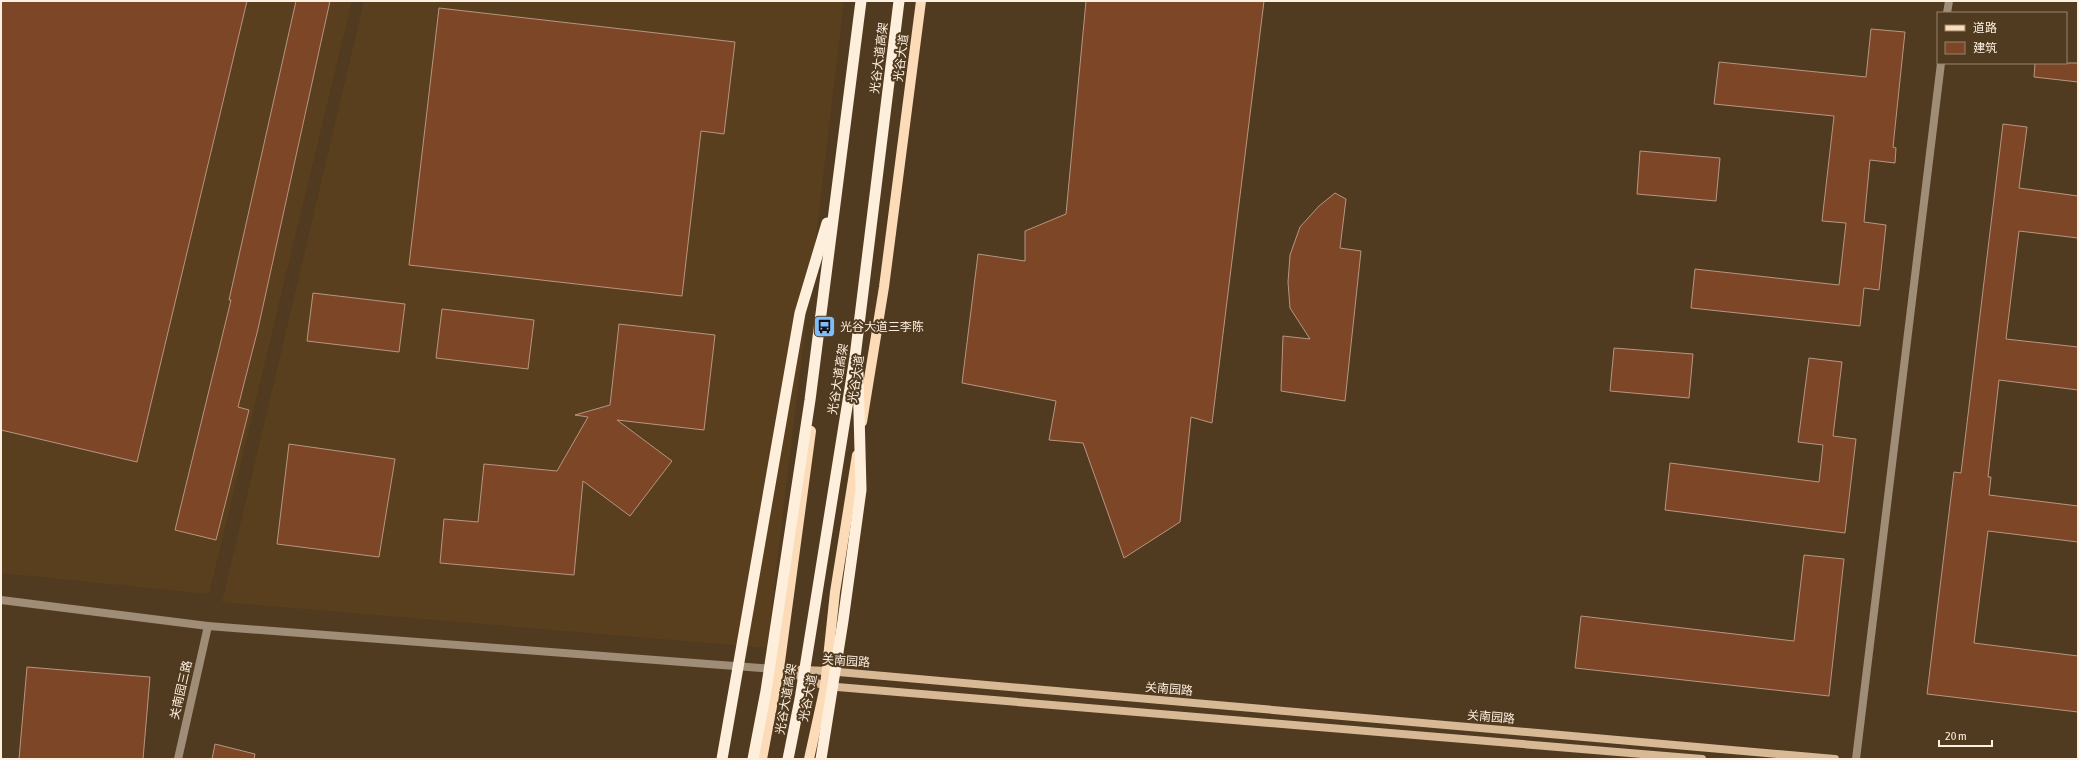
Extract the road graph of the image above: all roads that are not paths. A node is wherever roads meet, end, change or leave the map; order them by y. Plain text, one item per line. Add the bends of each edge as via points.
1 (861, 1) edge
2 (865, 1) edge
3 (899, 1) edge
4 (921, 1) edge
5 (1949, 1) edge
6 (1947, 12) edge
7 (1941, 64) edge
8 (836, 194) junction
9 (857, 344) junction
10 (1, 600) edge
11 (208, 626) junction
12 (779, 669) junction
13 (827, 671) junction
14 (826, 686) junction
15 (178, 759) edge
16 (722, 759) edge
17 (753, 759) edge
18 (762, 759) edge
19 (788, 759) edge
20 (809, 759) edge
21 (821, 759) edge
22 (1702, 759) edge
23 (1835, 759) edge
24 (1856, 759) edge

1 - 8 highway, 光谷大道高架, bridge
2 - 12 main road
3 - 9 highway, 光谷大道高架, bridge
4 - 13 main road, 光谷大道 via 884,287 835,592
5 - 6 street
7 - 24 street
8 - 16 highway, bridge via 800,313
8 - 17 highway, 光谷大道高架, bridge via 810,400 766,691
9 - 19 highway, 光谷大道高架, bridge
9 - 21 highway, bridge via 861,490
10 - 11 street
11 - 12 street
11 - 15 street, 关南园三路
12 - 13 main road, 关南园路
12 - 14 main road, 关南园路
12 - 18 main road
13 - 14 main road, 光谷大道
13 - 23 main road, 关南园路
14 - 20 main road, 光谷大道
14 - 22 main road, 关南园路

